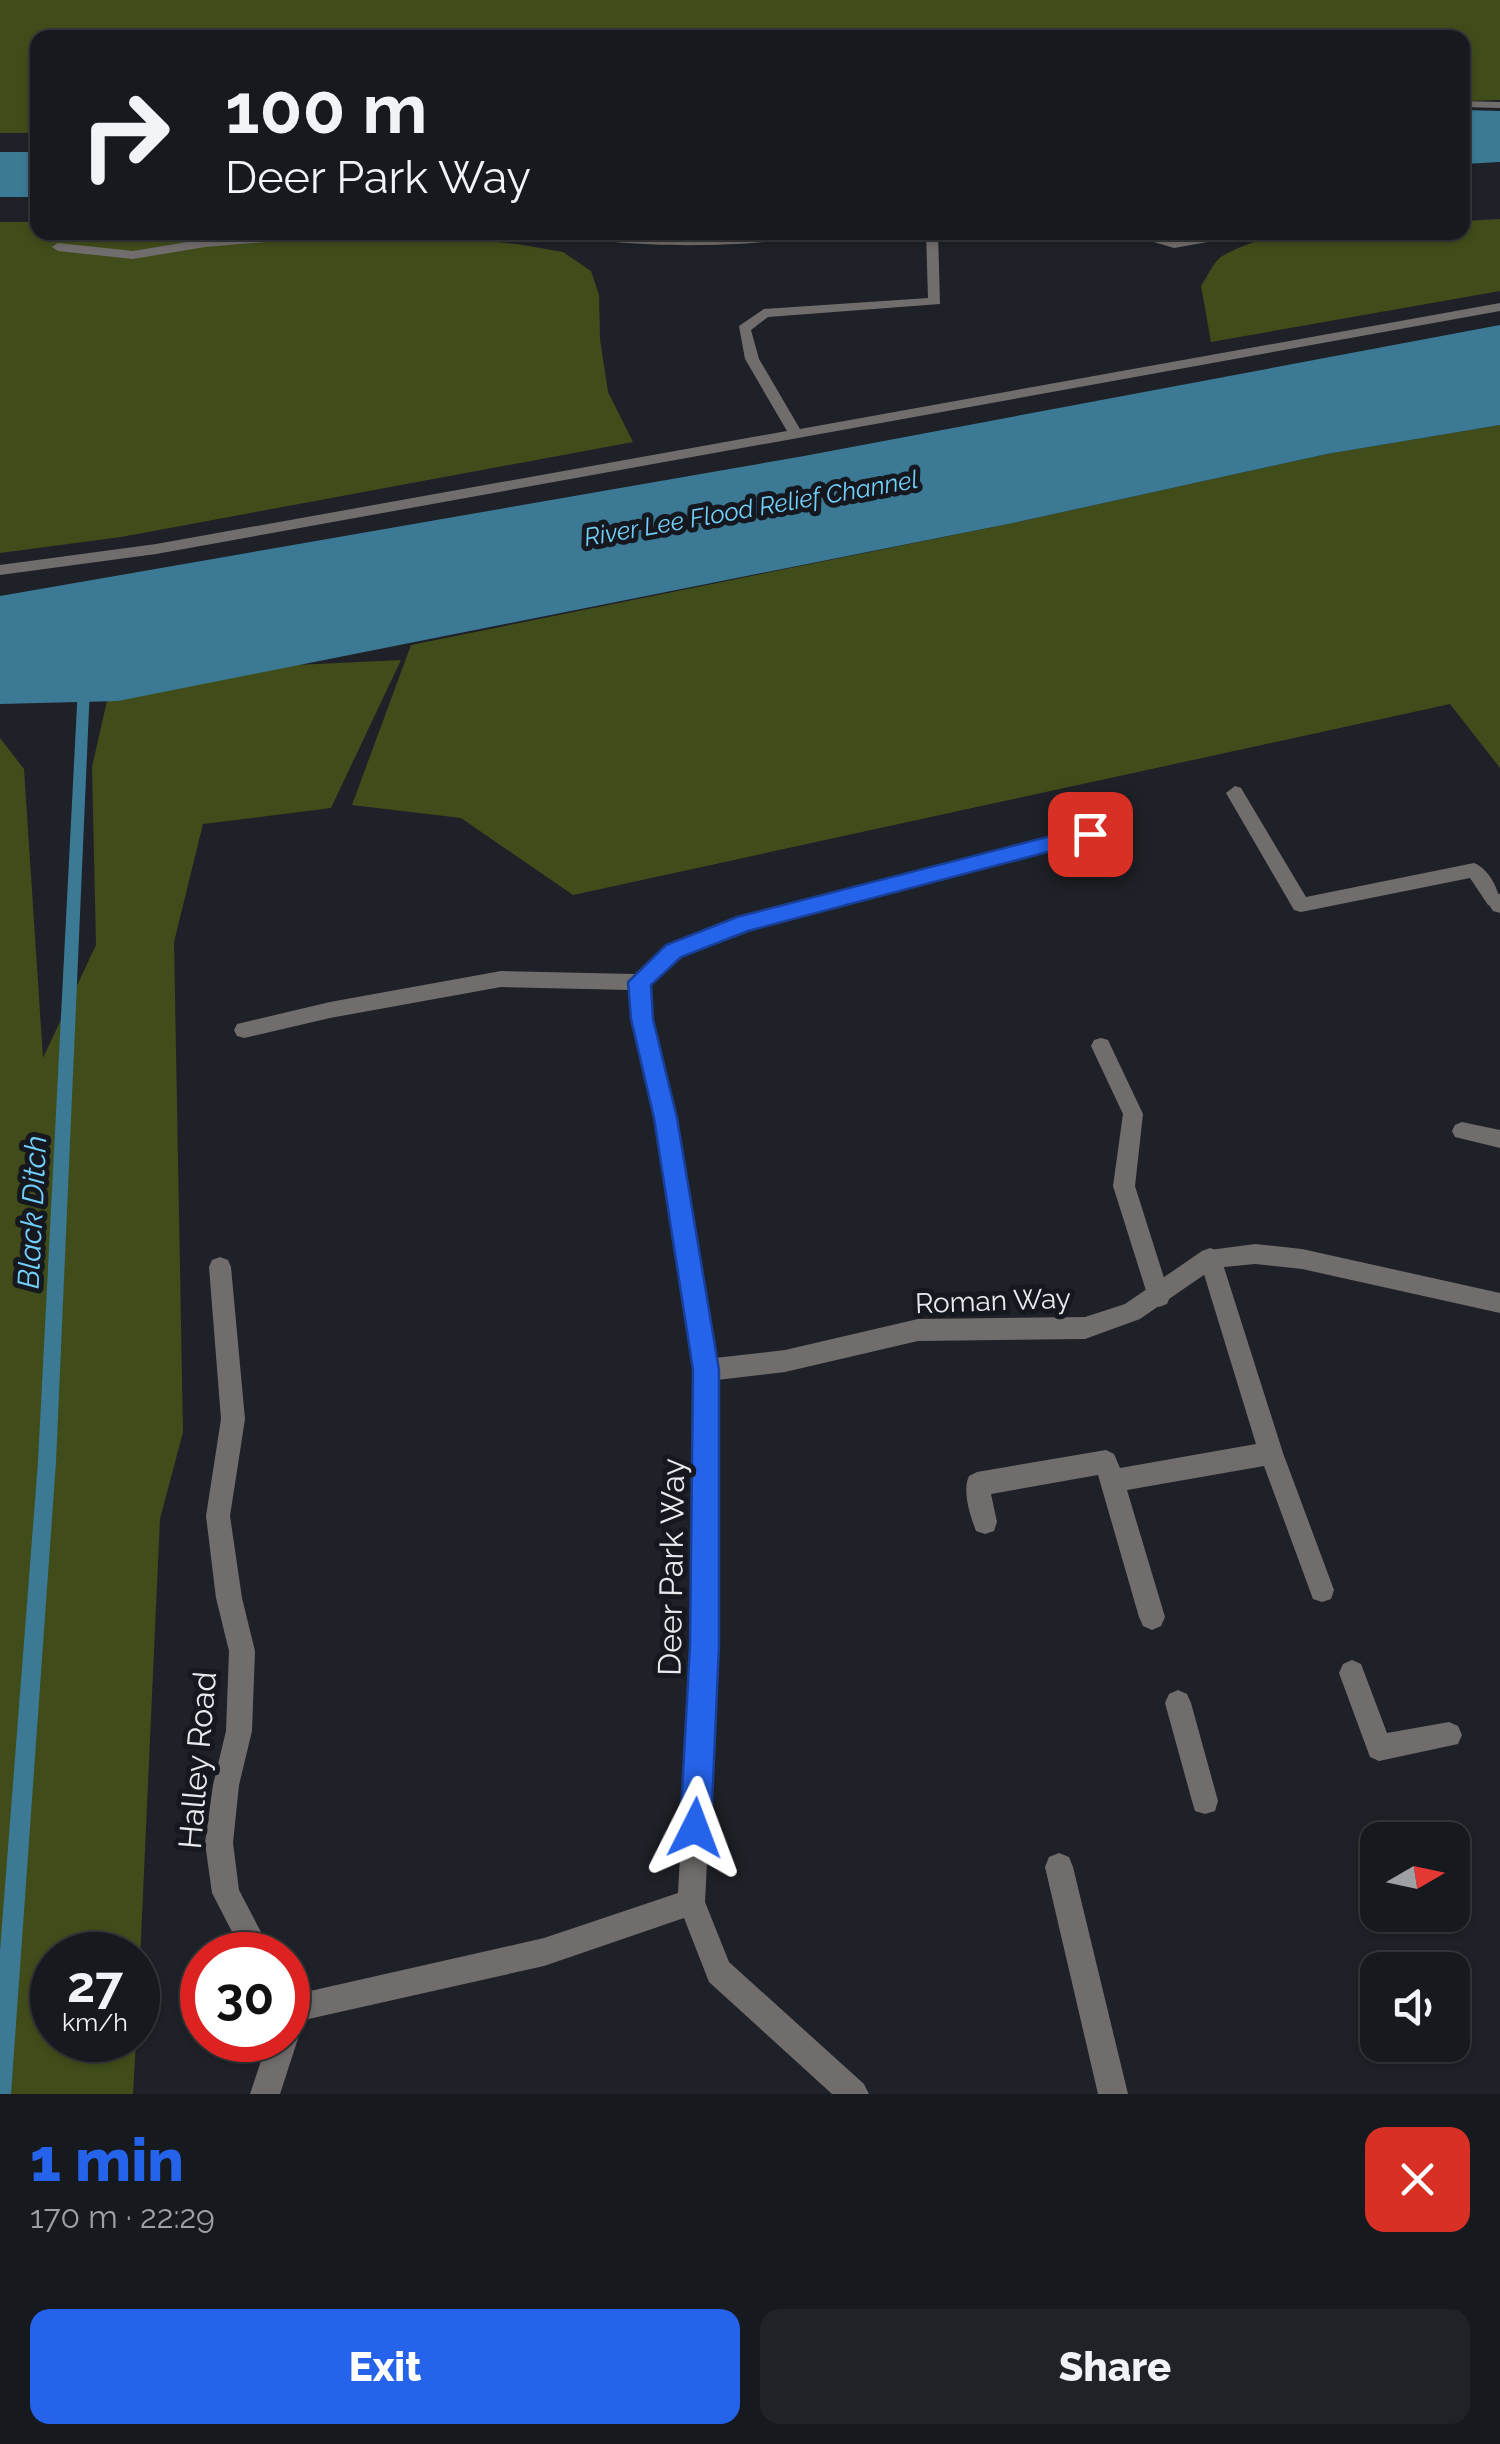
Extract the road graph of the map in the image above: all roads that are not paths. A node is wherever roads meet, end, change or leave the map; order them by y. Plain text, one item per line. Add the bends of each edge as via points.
1 (1470, 104) edge
2 (1500, 104) edge
3 (242, 240) edge
4 (607, 240) edge
5 (720, 240) edge
6 (932, 240) edge
7 (1158, 240) edge
8 (1202, 240) edge
9 (58, 247) dead end
10 (1500, 306) edge
11 (796, 434) junction
12 (0, 570) edge
13 (1235, 793) dead end
14 (1122, 824) dead end
15 (1498, 903) edge
16 (639, 982) junction
17 (244, 1030) dead end
18 (1101, 1046) dead end
19 (1462, 1131) dead end
20 (1500, 1139) edge
21 (1210, 1258) junction
22 (220, 1268) dead end
23 (1159, 1297) junction
24 (1500, 1303) edge
25 (706, 1370) junction
26 (1272, 1453) junction
27 (1112, 1480) junction
28 (985, 1522) dead end
29 (1322, 1590) dead end
30 (1152, 1617) dead end
31 (1352, 1673) dead end
32 (1178, 1703) dead end
33 (1449, 1735) dead end
34 (1205, 1801) dead end
35 (1059, 1866) dead end
36 (692, 1902) junction
37 (247, 1932) edge
38 (310, 2006) edge
39 (276, 2062) edge
40 (265, 2094) edge
41 (854, 2094) edge
42 (1113, 2094) edge

1 - 2 street
3 - 9 street via 134,255
4 - 5 street
6 - 11 street via 935,301 764,314 744,330 752,359
7 - 8 street
10 - 11 street
11 - 12 street via 156,549
13 - 15 street via 1301,905 1474,870
14 - 16 street via 745,924 673,951
16 - 17 street via 501,979
16 - 25 street, Deer Park Way
18 - 23 street via 1133,1114 1124,1186
19 - 20 street
21 - 23 street, Roman Way
21 - 24 street via 1302,1259
21 - 26 street
22 - 37 street, Halley Road via 233,1419 218,1516 242,1651 239,1731 219,1843 226,1893
23 - 25 street, Roman Way via 1085,1328 918,1330 785,1361
25 - 36 street, Deer Park Way via 705,1645
26 - 27 street
26 - 29 street
27 - 28 street via 1106,1462 977,1484
27 - 30 street
31 - 33 street via 1379,1748
32 - 34 street
35 - 42 street
36 - 38 street via 544,1952
36 - 41 street, Deer Park Way via 719,1972
39 - 40 street

